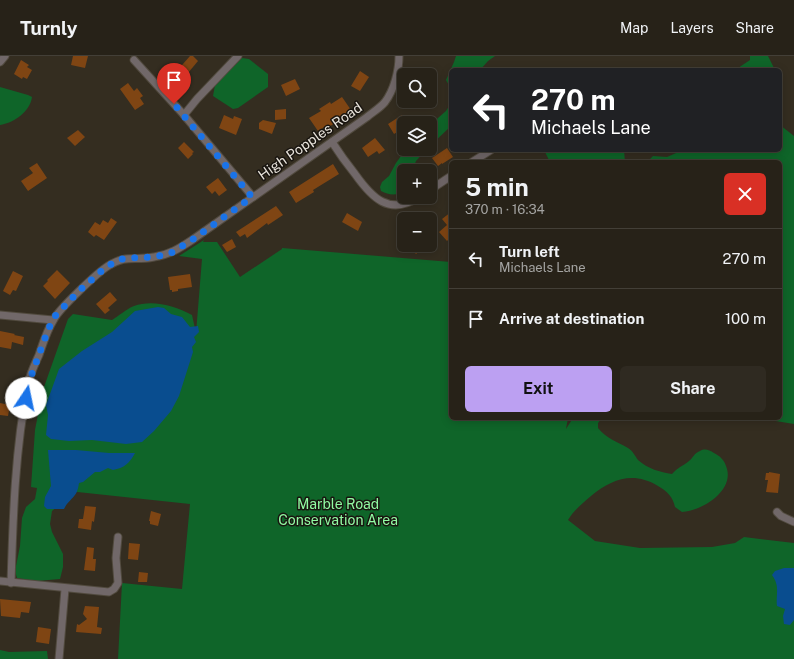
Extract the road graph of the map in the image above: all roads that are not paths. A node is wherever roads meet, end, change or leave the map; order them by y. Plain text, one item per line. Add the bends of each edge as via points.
1 (5, 56) edge
2 (238, 56) edge
3 (399, 56) edge
4 (134, 60) dead end
5 (0, 62) edge
6 (184, 115) junction
7 (332, 142) junction
8 (488, 152) edge
9 (475, 160) edge
10 (449, 177) edge
11 (437, 185) edge
12 (252, 197) junction
13 (402, 204) edge
14 (0, 315) edge
15 (53, 320) junction
16 (777, 512) dead end
17 (794, 522) edge
18 (118, 537) dead end
19 (0, 581) edge
20 (11, 582) junction
21 (65, 589) junction
22 (59, 659) edge

1 - 5 street
2 - 6 street
3 - 7 street, High Popples Road via 398,70 385,102
4 - 6 street
6 - 12 street
7 - 12 street, High Popples Road
7 - 13 street via 367,191 389,205
8 - 9 street
10 - 11 street
12 - 15 street, High Popples Road via 171,253 154,257 126,258 106,267 79,291
14 - 15 street
15 - 20 street, High Popples Road via 29,382 16,479
16 - 17 street
18 - 21 street via 118,583 114,589 110,592
19 - 20 street
20 - 21 street
21 - 22 street

